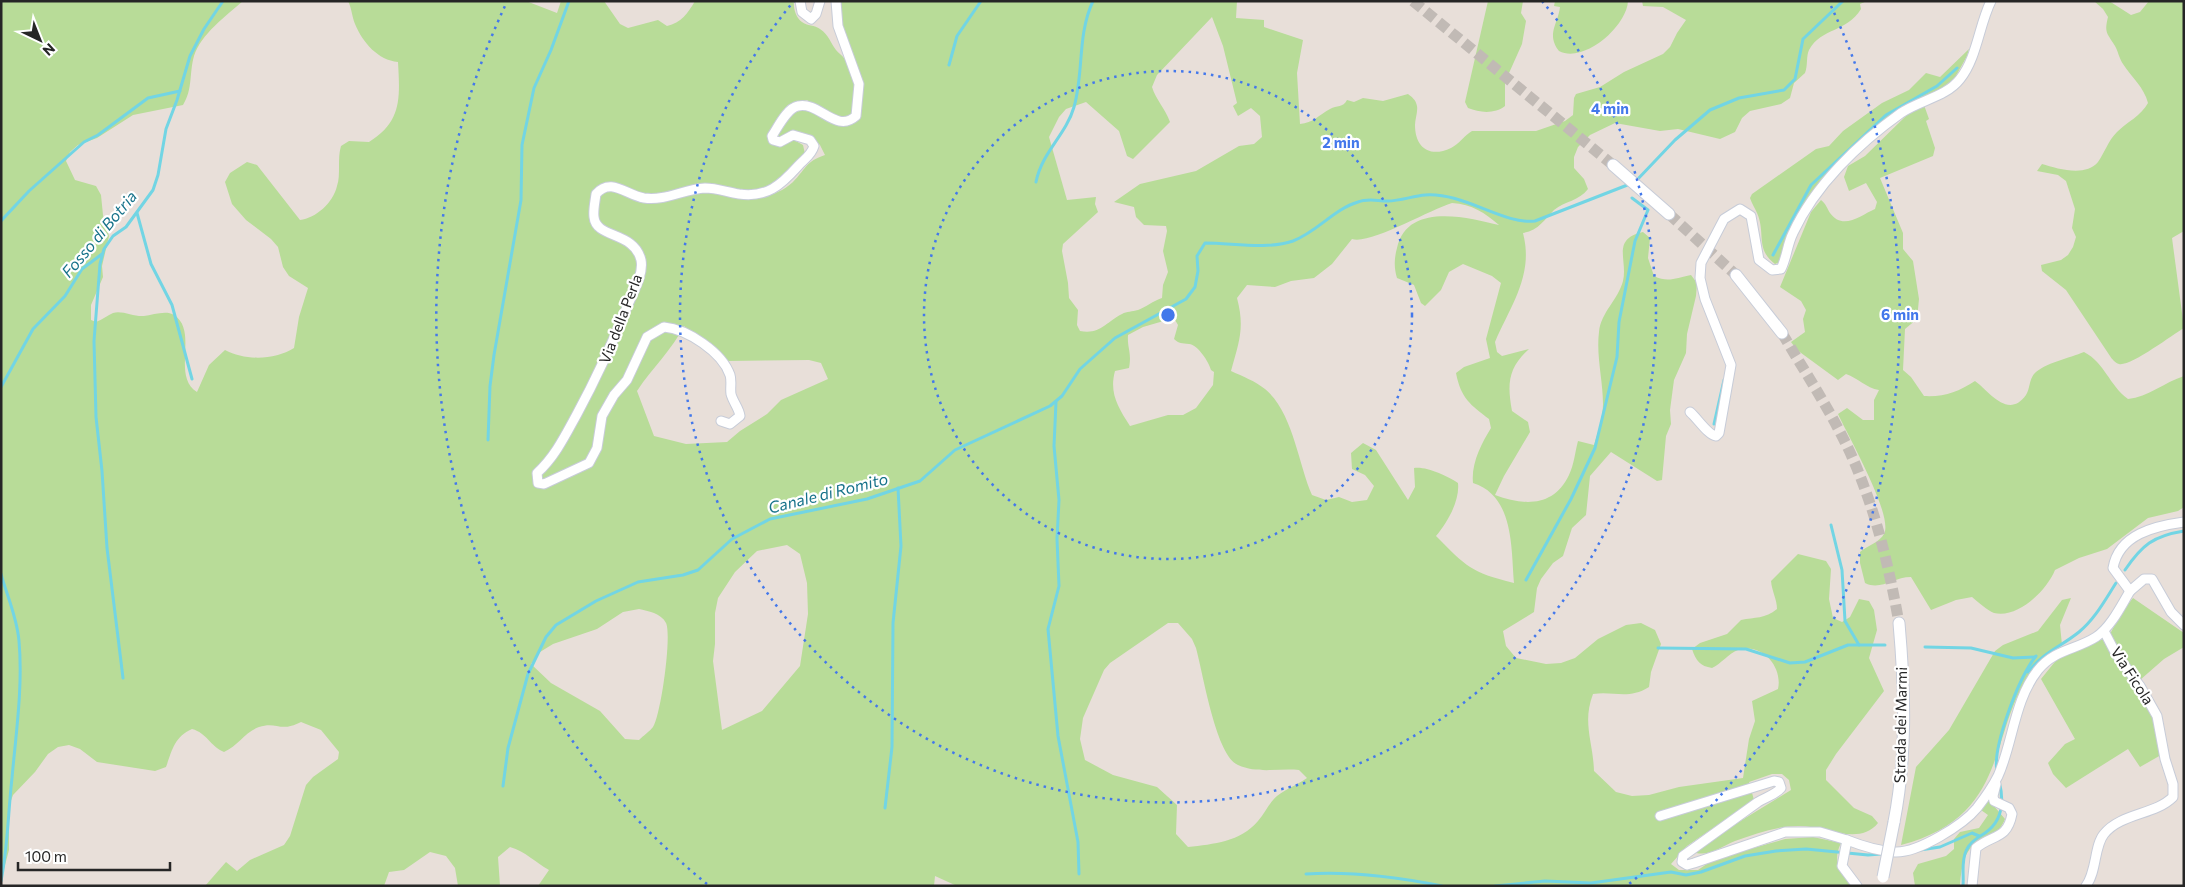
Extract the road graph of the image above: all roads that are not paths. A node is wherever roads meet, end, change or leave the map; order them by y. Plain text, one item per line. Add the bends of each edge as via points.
1 (800, 1) edge
2 (820, 1) edge
3 (836, 1) edge
4 (1991, 1) edge
5 (1613, 165) tunnel mouth
6 (1669, 214) tunnel mouth
7 (1736, 275) tunnel mouth
8 (1782, 333) tunnel mouth
9 (1690, 412) dead end
10 (721, 420) dead end
11 (2184, 522) edge
12 (2128, 590) junction
13 (1899, 623) tunnel mouth
14 (2184, 625) edge
15 (2104, 631) junction
16 (1998, 776) junction
17 (1660, 816) dead end
18 (1846, 844) junction
19 (1882, 882) edge
20 (1857, 886) edge
21 (1972, 886) edge
22 (2086, 886) edge

1 - 2 street via 802,12 811,19
3 - 10 street, Via della Perla via 838,26 859,84 856,116 841,122 805,106 791,110 774,133 773,140 780,142 793,135 810,140 814,146 812,154 778,187 753,194 703,188 672,197 643,198 607,186 596,194 596,225 615,237 626,238 638,250 641,263 639,278 605,360 564,437 536,479 544,484 589,462 597,448 602,416 626,380 647,337 664,327 685,332 702,343 727,369 731,395 740,416 730,424
4 - 9 street via 1969,63 1959,81 1950,89 1903,112 1865,142 1822,185 1792,234 1788,257 1781,269 1772,270 1759,260 1751,216 1747,211 1740,209 1724,220 1703,255 1700,278 1708,307 1732,365 1719,433 1716,436 1709,433
5 - 6 main road
7 - 8 main road
11 - 12 street via 2154,526 2121,548 2115,560 2115,572
12 - 14 street via 2144,579 2152,579
12 - 15 street
13 - 19 main road, Strada dei Marmi, bridge via 1904,677 1902,780
15 - 16 street via 2056,654 2037,672 2021,705
15 - 22 street, Via Ficola via 2156,716 2173,784 2173,797 2167,803 2132,816 2105,832
16 - 18 street via 1969,816 1918,847 1896,852
16 - 21 street via 1992,796 1994,801 2009,808 2012,814 2010,828 1976,848
17 - 18 street via 1774,781 1779,782 1782,788 1778,792 1760,800 1710,836 1683,856 1682,862 1687,865 1694,863 1785,832 1820,832
18 - 20 street via 1842,866

